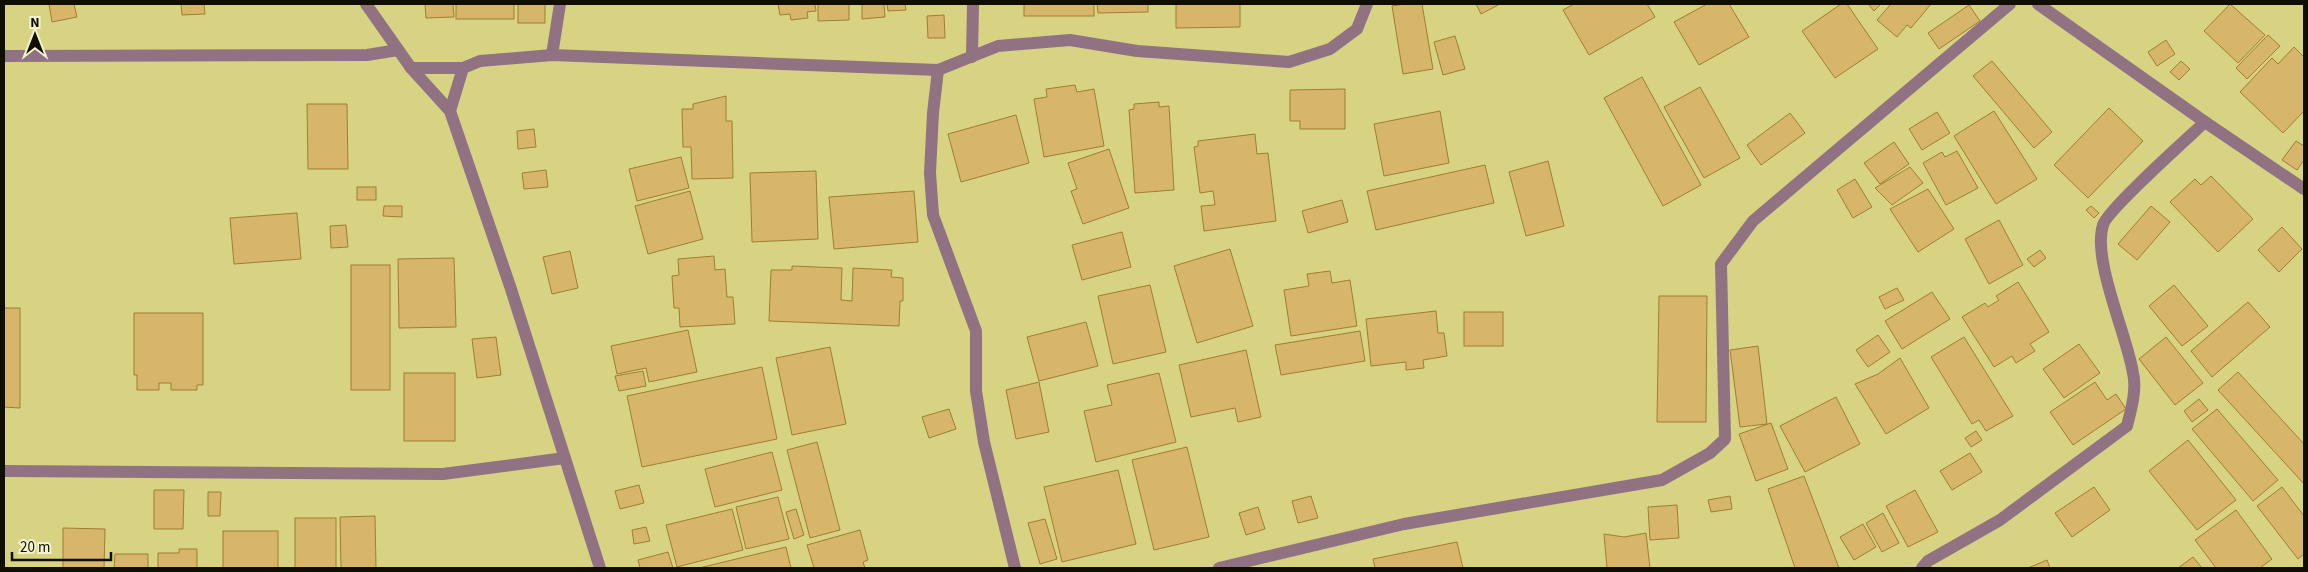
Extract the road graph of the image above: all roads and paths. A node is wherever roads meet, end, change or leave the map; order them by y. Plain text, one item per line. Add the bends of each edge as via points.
1 (366, 4) edge
2 (560, 4) edge
3 (973, 4) edge
4 (1366, 4) edge
5 (2010, 4) edge
6 (2038, 4) edge
7 (398, 50) junction
8 (552, 55) junction
9 (4, 56) edge
10 (972, 57) junction
11 (411, 68) junction
12 (463, 68) junction
13 (938, 70) junction
14 (450, 111) junction
15 (2205, 122) junction
16 (2304, 189) edge
17 (565, 458) junction
18 (4, 471) edge
19 (600, 568) edge
20 (1015, 568) edge
21 (1218, 568) edge
22 (1922, 568) edge

1 - 7 street
2 - 8 street
3 - 10 street
4 - 10 street via 1357,29 1330,49 1289,62 1137,51 1070,40 998,46
5 - 21 street via 1753,222 1721,264 1725,439 1710,453 1662,480 1404,524
6 - 15 street
7 - 9 street via 367,55
7 - 11 street
8 - 12 street via 480,60
8 - 13 street
10 - 13 street
11 - 12 street
11 - 14 street
12 - 14 street
13 - 20 street via 930,174 933,216 976,331 976,391 984,442
14 - 17 street
15 - 16 street
15 - 22 street via 2103,224 2101,254 2134,375 2127,426 2000,520 1928,561
17 - 18 street via 443,474
17 - 19 street

